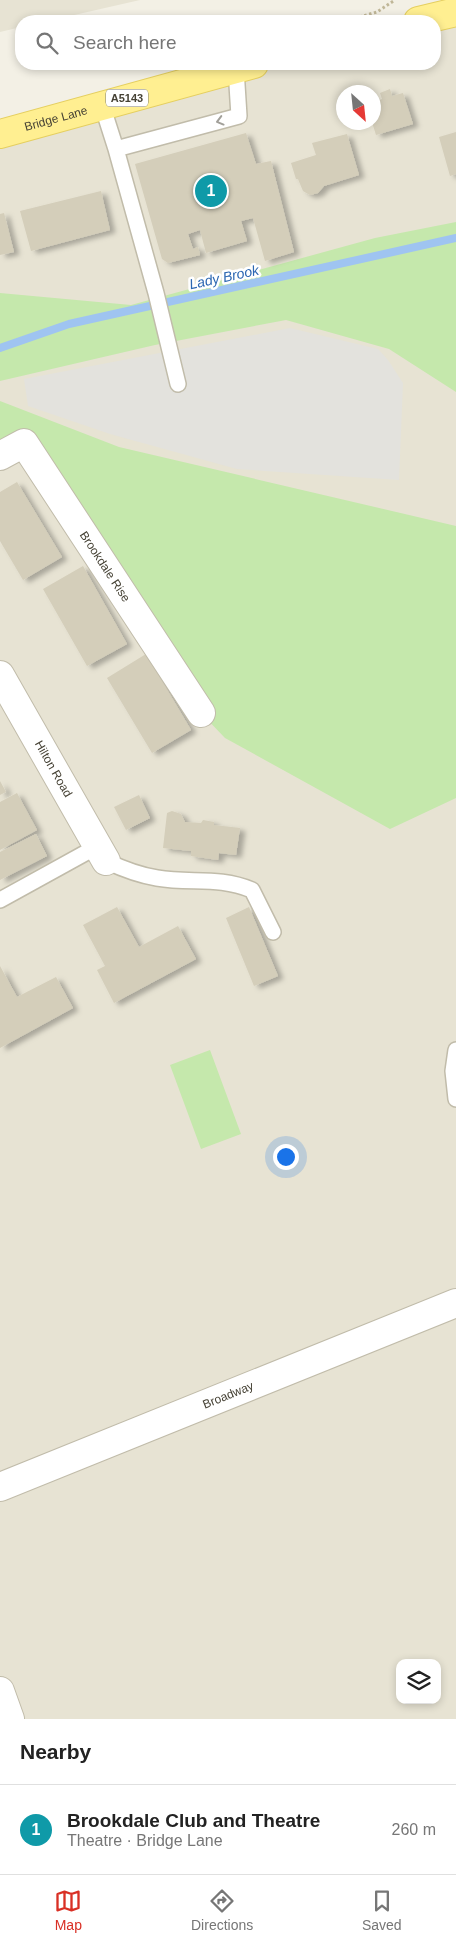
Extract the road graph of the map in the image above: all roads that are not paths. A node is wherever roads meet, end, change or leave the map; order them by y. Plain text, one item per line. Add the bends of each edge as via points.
1 (428, 0) edge
2 (456, 12) edge
3 (409, 15) edge
4 (441, 16) edge
5 (230, 70) edge
6 (245, 70) edge
7 (102, 105) junction
8 (0, 134) edge
9 (116, 149) junction
10 (178, 384) dead end
11 (0, 456) edge
12 (0, 675) edge
13 (201, 713) dead end
14 (102, 853) junction
15 (0, 900) edge
16 (272, 932) dead end
17 (456, 1050) edge
18 (456, 1100) edge
19 (456, 1303) edge
20 (0, 1488) edge
21 (0, 1691) edge
22 (10, 1719) edge

1 - 3 main road
2 - 4 main road
5 - 7 main road, Bridge Lane / A5143
6 -> 9 lane via 239,116
7 - 8 main road, Bridge Lane / A5143
7 - 9 lane
9 - 10 lane
11 - 13 street, Brookdale Rise via 24,443
12 - 14 street, Hilton Road
14 - 15 lane
14 - 16 lane via 126,871 158,879 233,882 252,890
17 - 18 lane via 453,1071
19 - 20 street, Broadway
21 - 22 street

